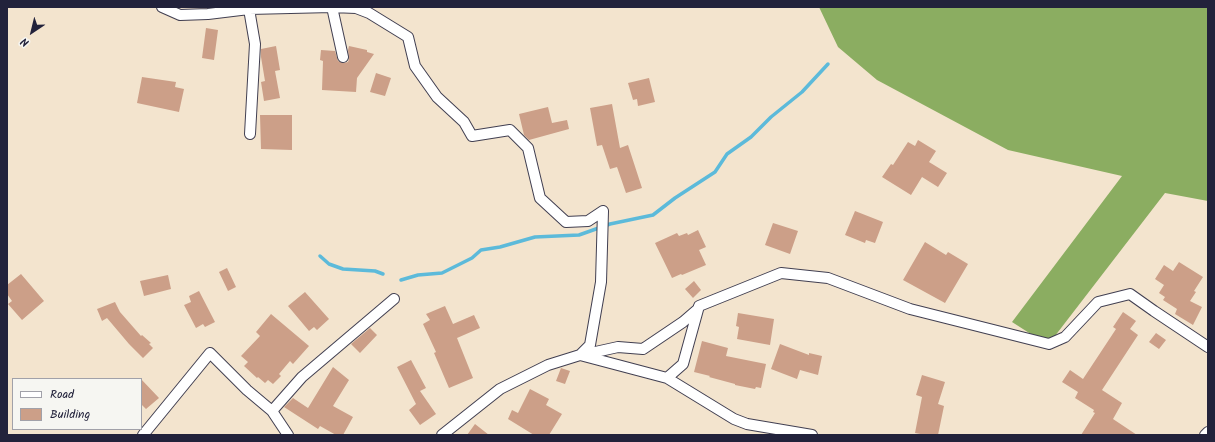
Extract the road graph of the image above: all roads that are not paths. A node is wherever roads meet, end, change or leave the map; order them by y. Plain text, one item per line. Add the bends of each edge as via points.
1 (162, 7) edge
2 (332, 7) edge
3 (249, 9) junction
4 (343, 57) dead end
5 (250, 134) dead end
6 (394, 299) dead end
7 (698, 309) junction
8 (1208, 347) edge
9 (580, 355) junction
10 (667, 378) junction
11 (272, 411) junction
12 (1208, 432) edge
13 (143, 435) edge
14 (288, 435) edge
15 (442, 435) edge
16 (812, 435) edge
17 (1205, 435) edge

1 - 3 street via 180,15
2 - 3 street
2 - 4 street
2 - 9 street via 356,8 369,13 408,37 414,66 437,97 464,122 472,136 510,130 528,148 540,198 566,222 588,221 603,211 600,289 590,345
3 - 5 street via 255,44
6 - 11 street via 302,377
7 - 8 street via 699,306 781,273 828,278 910,309 1049,344 1065,337 1098,302 1130,294
7 - 9 street via 643,349 618,347
7 - 10 street via 683,364
9 - 10 street
9 - 15 street via 548,365 500,389
10 - 16 street via 734,419 747,424
11 - 13 street via 210,353
11 - 14 street
12 - 17 street

